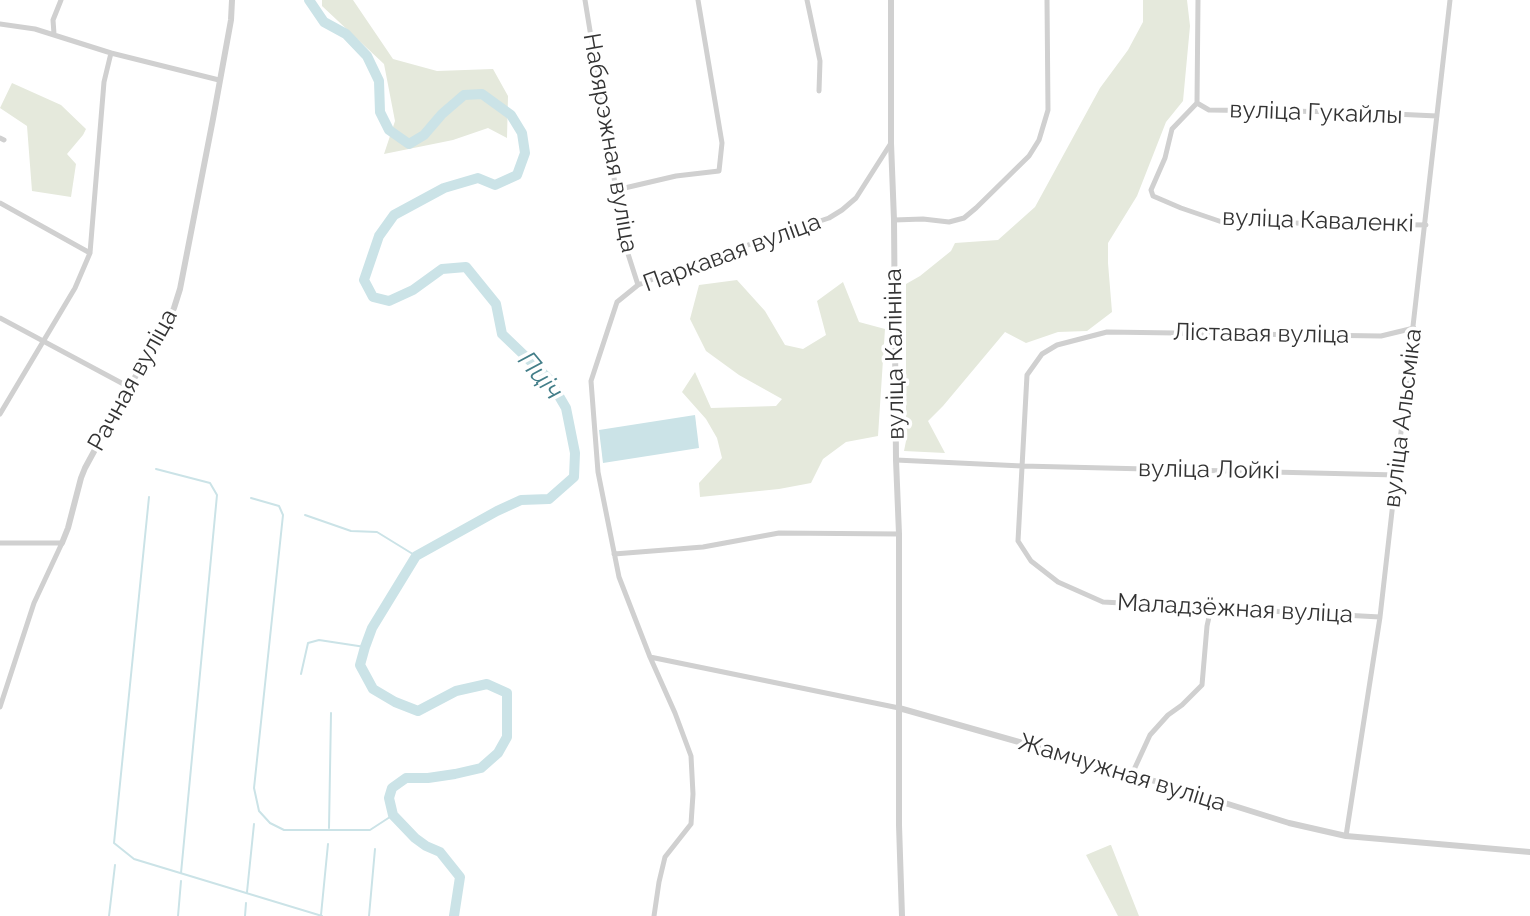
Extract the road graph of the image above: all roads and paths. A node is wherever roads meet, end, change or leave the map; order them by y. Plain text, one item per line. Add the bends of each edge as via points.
1 (61, 0) edge
2 (232, 0) edge
3 (585, 0) edge
4 (698, 0) edge
5 (807, 0) edge
6 (891, 0) edge
7 (1047, 0) edge
8 (1198, 0) edge
9 (1450, 0) edge
10 (0, 24) edge
11 (54, 34) junction
12 (111, 53) junction
13 (219, 80) junction
14 (819, 91) dead end
15 (1197, 103) junction
16 (1437, 116) junction
17 (891, 143) junction
18 (617, 190) junction
19 (0, 203) edge
20 (894, 220) junction
21 (1426, 225) junction
22 (90, 253) junction
23 (638, 285) junction
24 (0, 318) edge
25 (1414, 328) junction
26 (43, 341) junction
27 (128, 387) junction
28 (0, 414) edge
29 (896, 460) junction
30 (1022, 466) junction
31 (1397, 475) junction
32 (899, 534) junction
33 (0, 543) edge
34 (62, 543) junction
35 (614, 554) junction
36 (1211, 608) junction
37 (1380, 617) junction
38 (650, 657) junction
39 (0, 707) edge
40 (899, 708) junction
41 (1132, 774) junction
42 (1346, 836) junction
43 (1530, 852) edge
44 (654, 916) edge
45 (902, 916) edge

1 - 11 street via 53,20
2 - 13 street, Рачная вуліца
3 - 18 street, Набярэжная вуліца
4 - 18 street via 722,143 719,171
5 - 14 street via 820,61
6 - 17 street, вуліца Калініна
7 - 20 street via 1048,110 1029,156 964,218 949,222
8 - 15 street
9 - 16 street, вуліца Альсміка
10 - 11 street
11 - 12 street
12 - 13 street
12 - 22 street via 104,82
13 - 27 street, Рачная вуліца via 180,289 166,326
15 - 16 street, вуліца Гукайлы via 1209,110
15 - 21 street, вуліца Каваленкі via 1172,129 1151,190 1153,196 1222,222
16 - 21 street, вуліца Альсміка
17 - 20 street, вуліца Калініна
17 - 23 street, Паркавая вуліца via 856,198 829,218
18 - 23 street, Набярэжная вуліца via 621,232
19 - 22 street
20 - 29 street, вуліца Калініна
21 - 25 street, вуліца Альсміка
22 - 26 street
23 - 35 street, Паркавая вуліца via 617,302 591,381 598,472
24 - 26 street
25 - 30 street, Ліставая вуліца via 1381,336 1107,332 1057,345 1042,354 1027,375
25 - 31 street, вуліца Альсміка
26 - 27 street
26 - 28 street
27 - 34 street, Рачная вуліца via 81,478
29 - 30 street, вуліца Лойкі
29 - 32 street, вуліца Калініна
30 - 31 street, вуліца Лойкі
30 - 36 street, Маладзёжная вуліца via 1018,541 1031,561 1058,582 1103,602
31 - 37 street, вуліца Альсміка
32 - 35 street via 779,533 703,547
32 - 40 street, вуліца Калініна
33 - 34 street
34 - 39 street, Рачная вуліца via 34,603
35 - 38 street, Паркавая вуліца
36 - 37 street, Маладзёжная вуліца
36 - 41 street via 1202,685 1150,736
37 - 42 street, вуліца Альсміка
38 - 40 street
38 - 44 street, Паркавая вуліца via 691,756 693,794 691,824 665,858
40 - 41 street, Жамчужная вуліца
40 - 45 street, вуліца Калініна
41 - 42 street, Жамчужная вуліца
42 - 43 street, Жамчужная вуліца

